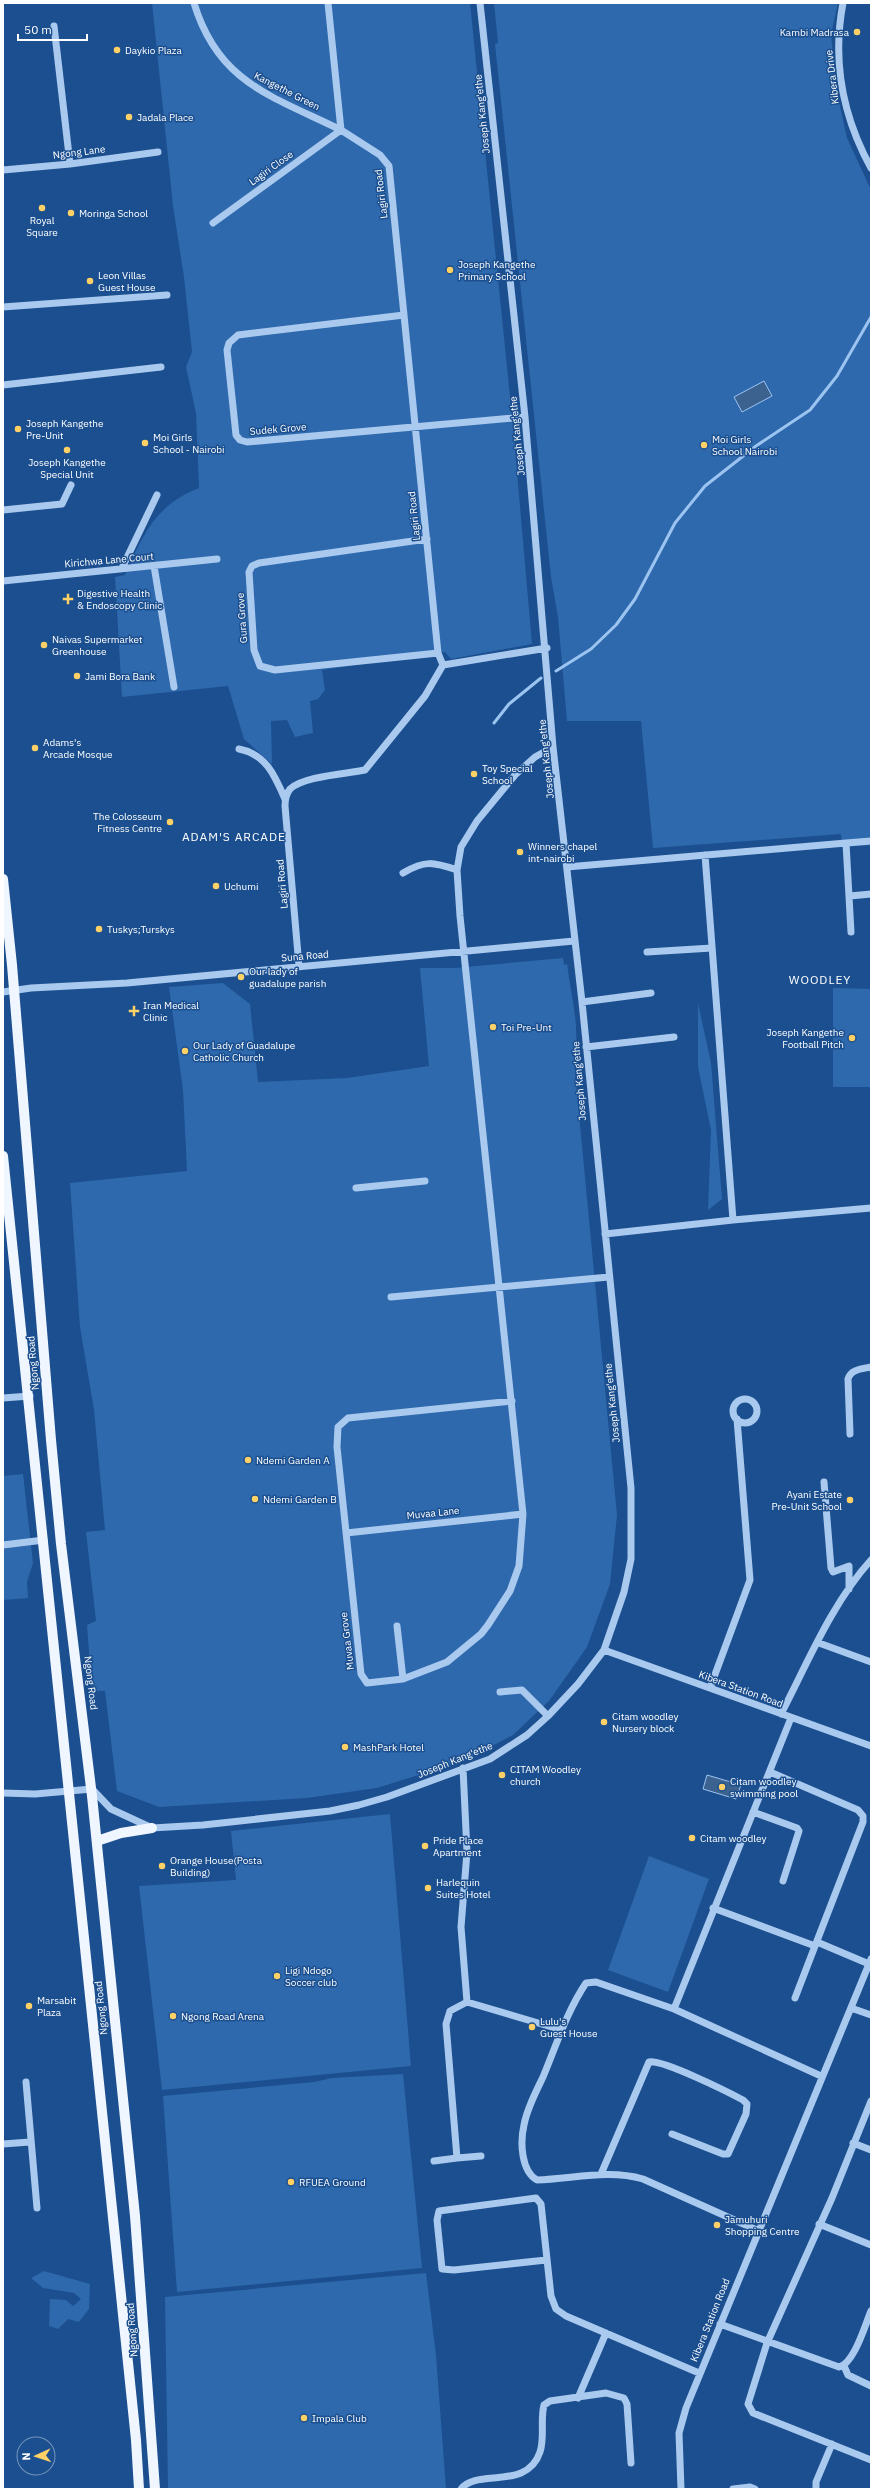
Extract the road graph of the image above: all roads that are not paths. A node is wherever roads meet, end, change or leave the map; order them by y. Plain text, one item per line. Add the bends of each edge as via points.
1 (194, 3) edge
2 (328, 3) edge
3 (480, 3) edge
4 (843, 3) edge
5 (54, 26) dead end
6 (341, 130) junction
7 (158, 152) dead end
8 (70, 164) junction
9 (871, 168) edge
10 (3, 170) edge
11 (213, 222) dead end
12 (167, 295) dead end
13 (3, 307) edge
14 (404, 315) junction
15 (161, 367) dead end
16 (3, 385) edge
17 (525, 417) junction
18 (415, 427) junction
19 (71, 485) dead end
20 (157, 495) dead end
21 (3, 510) edge
22 (427, 539) junction
23 (218, 559) dead end
24 (154, 566) junction
25 (122, 568) junction
26 (3, 581) edge
27 (547, 648) junction
28 (438, 653) junction
29 (443, 664) junction
30 (174, 687) dead end
31 (554, 747) junction
32 (239, 749) dead end
33 (285, 799) junction
34 (871, 841) edge
35 (846, 843) junction
36 (705, 855) junction
37 (567, 867) junction
38 (457, 870) junction
39 (403, 873) dead end
40 (3, 879) edge
41 (871, 894) edge
42 (850, 896) junction
43 (851, 932) dead end
44 (574, 941) junction
45 (712, 948) junction
46 (464, 951) junction
47 (647, 952) dead end
48 (299, 966) junction
49 (8, 991) edge
50 (651, 993) dead end
51 (582, 1002) junction
52 (674, 1037) dead end
53 (586, 1047) junction
54 (3, 1157) edge
55 (425, 1181) dead end
56 (356, 1188) dead end
57 (871, 1208) edge
58 (733, 1220) junction
59 (605, 1234) junction
60 (609, 1277) junction
61 (499, 1286) junction
62 (391, 1297) dead end
63 (871, 1367) edge
64 (30, 1396) junction
65 (3, 1398) edge
66 (512, 1402) junction
67 (737, 1419) dead end
68 (850, 1434) dead end
69 (824, 1482) dead end
70 (523, 1514) junction
71 (346, 1533) junction
72 (44, 1540) junction
73 (3, 1545) edge
74 (871, 1560) edge
75 (848, 1589) junction
76 (397, 1626) dead end
77 (818, 1643) junction
78 (604, 1650) junction
79 (871, 1662) edge
80 (403, 1679) junction
81 (710, 1688) junction
82 (500, 1692) dead end
83 (781, 1714) junction
84 (548, 1716) junction
85 (791, 1718) junction
86 (871, 1746) edge
87 (463, 1768) junction
88 (770, 1772) junction
89 (92, 1789) junction
90 (68, 1792) junction
91 (3, 1793) edge
92 (753, 1812) junction
93 (152, 1828) junction
94 (97, 1841) junction
95 (783, 1881) dead end
96 (713, 1908) junction
97 (816, 1944) junction
98 (870, 1962) edge
99 (795, 1998) dead end
100 (467, 2002) junction
101 (851, 2008) junction
102 (674, 2009) junction
103 (871, 2015) edge
104 (562, 2030) junction
105 (821, 2076) junction
106 (26, 2082) dead end
107 (871, 2102) edge
108 (672, 2134) dead end
109 (30, 2142) junction
110 (853, 2143) junction
111 (3, 2144) edge
112 (871, 2150) edge
113 (480, 2156) dead end
114 (456, 2158) junction
115 (434, 2161) dead end
116 (601, 2174) junction
117 (37, 2208) dead end
118 (819, 2224) junction
119 (758, 2230) junction
120 (871, 2244) edge
121 (546, 2260) junction
122 (871, 2311) edge
123 (720, 2324) junction
124 (606, 2333) junction
125 (767, 2343) junction
126 (844, 2366) junction
127 (699, 2373) junction
128 (871, 2386) edge
129 (578, 2398) junction
130 (832, 2444) junction
131 (871, 2460) edge
132 (631, 2463) dead end
133 (139, 2489) edge
134 (155, 2489) edge
135 (460, 2489) edge
136 (681, 2489) edge
137 (732, 2489) edge
138 (756, 2489) edge
139 (816, 2489) edge

1 - 6 street, Kangethe Green via 199,20 216,52 238,75 253,86
2 - 6 street
3 - 17 street, Joseph Kang'ethe
4 - 9 street, Kibera Drive via 838,26 838,55 844,101 856,141
5 - 8 street
6 - 11 street, Lagiri Close
6 - 14 street, Lagiri Road via 380,155 389,166
7 - 8 street, Ngong Lane
8 - 10 street, Ngong Lane
12 - 13 street
14 - 18 street, Lagiri Road
14 - 18 street, Sudek Grove via 238,335 229,343 227,350 236,435 240,440 247,442
15 - 16 street
17 - 18 street, Sudek Grove
17 - 27 street, Joseph Kang'ethe
18 - 22 street, Lagiri Road
19 - 21 street via 62,504
20 - 25 street
22 - 28 street, Lagiri Road
22 - 28 street, Gura Grove via 252,566 249,572 254,650 260,666 275,670
23 - 24 street, Kirichwa Lane Court
24 - 25 street, Kirichwa Lane Court
24 - 30 street
25 - 26 street, Kirichwa Lane Court
27 - 29 street
27 - 31 street, Joseph Kang'ethe
28 - 29 street, Lagiri Road
29 - 33 street via 425,696 368,767 299,784 289,790
31 - 37 street, Joseph Kang'ethe
31 - 38 street via 535,757 515,775 477,821 461,847
32 - 33 street via 260,757 270,768
33 - 48 street, Lagiri Road
34 - 35 street
35 - 36 street
35 - 42 street
36 - 37 street
36 - 45 street
37 - 44 street, Joseph Kang'ethe
38 - 39 street via 432,862 417,865
38 - 46 street
40 - 49 main road, Ngong Road
41 - 42 street
42 - 43 street
44 - 46 street, Suna Road
44 - 51 street, Joseph Kang'ethe
45 - 47 street
45 - 58 street
46 - 48 street, Suna Road
46 - 61 street
48 - 49 street, Suna Road
49 - 89 main road, Ngong Road via 52,1454
50 - 51 street
51 - 53 street, Joseph Kang'ethe
52 - 53 street
53 - 59 street, Joseph Kang'ethe
54 - 64 main road, Ngong Road
55 - 56 street
57 - 58 street
58 - 59 street
59 - 60 street, Joseph Kang'ethe
60 - 61 street
60 - 78 street, Joseph Kang'ethe via 631,1488 632,1536 626,1585
61 - 62 street
61 - 66 street
63 - 68 street via 856,1370 849,1375
64 - 65 street
64 - 72 main road, Ngong Road
66 - 70 street, Muvaa Grove
66 - 71 street, Muvaa Grove via 345,1419 338,1427 336,1436
67 - 81 street via 750,1580
69 - 75 street via 831,1568 833,1572 849,1566
70 - 71 street, Muvaa Lane
70 - 80 street, Muvaa Grove via 522,1549 514,1580 504,1603 488,1625 447,1662
71 - 80 street, Muvaa Grove via 361,1674 364,1681 374,1684
72 - 73 street
72 - 90 main road, Ngong Road
74 - 75 street
75 - 77 street
76 - 80 street
77 - 79 street
77 - 83 street
78 - 81 street, Kibera Station Road
78 - 84 street, Joseph Kang'ethe via 578,1684
81 - 83 street, Kibera Station Road
82 - 84 street via 522,1690
83 - 85 street, Kibera Station Road
84 - 87 street, Joseph Kang'ethe via 512,1746 490,1759
85 - 86 street, Kibera Station Road
85 - 88 street
87 - 93 street, Joseph Kang'ethe via 387,1797 330,1810 203,1825
87 - 100 street via 467,1852 461,1927
88 - 92 street
88 - 97 street via 858,1810 863,1816 850,1860
89 - 90 street
89 - 93 street via 111,1809
89 - 94 main road, Ngong Road
90 - 91 street
90 - 133 main road, Ngong Road via 93,2011
92 - 95 street via 797,1828 799,1831
92 - 96 street
93 - 94 main road via 121,1833
94 - 134 main road, Ngong Road via 135,2216
96 - 97 street
96 - 102 street
97 - 98 street
97 - 99 street
98 - 101 street
100 - 104 street
100 - 114 street via 450,2011 446,2024
101 - 103 street
101 - 105 street, Kibera Station Road
102 - 104 street via 636,1994 590,1981 583,1988
102 - 105 street
104 - 116 street via 523,2125 525,2166 528,2173 537,2180
105 - 119 street, Kibera Station Road
106 - 109 street
107 - 110 street
108 - 116 street via 728,2154 746,2114 747,2104 736,2096 691,2075 657,2062 649,2062
109 - 111 street
109 - 117 street
110 - 112 street
110 - 118 street
113 - 114 street
114 - 115 street
116 - 119 street via 629,2175
118 - 120 street
118 - 125 street
119 - 123 street, Kibera Station Road
121 - 121 street via 454,2270 442,2269 439,2210 536,2198 541,2204
121 - 124 street via 551,2296 556,2309
122 - 126 street via 852,2356
123 - 125 street
123 - 127 street, Kibera Station Road
124 - 127 street
124 - 129 street
125 - 126 street via 830,2366
125 - 130 street via 748,2400 749,2408 753,2412
126 - 128 street via 848,2375
127 - 136 street, Kibera Station Road via 679,2433
129 - 132 street via 606,2393 624,2398 627,2404
129 - 135 street via 550,2401 544,2405 540,2453 534,2462 511,2477 472,2481
130 - 131 street
130 - 139 street via 816,2482
137 - 138 street

